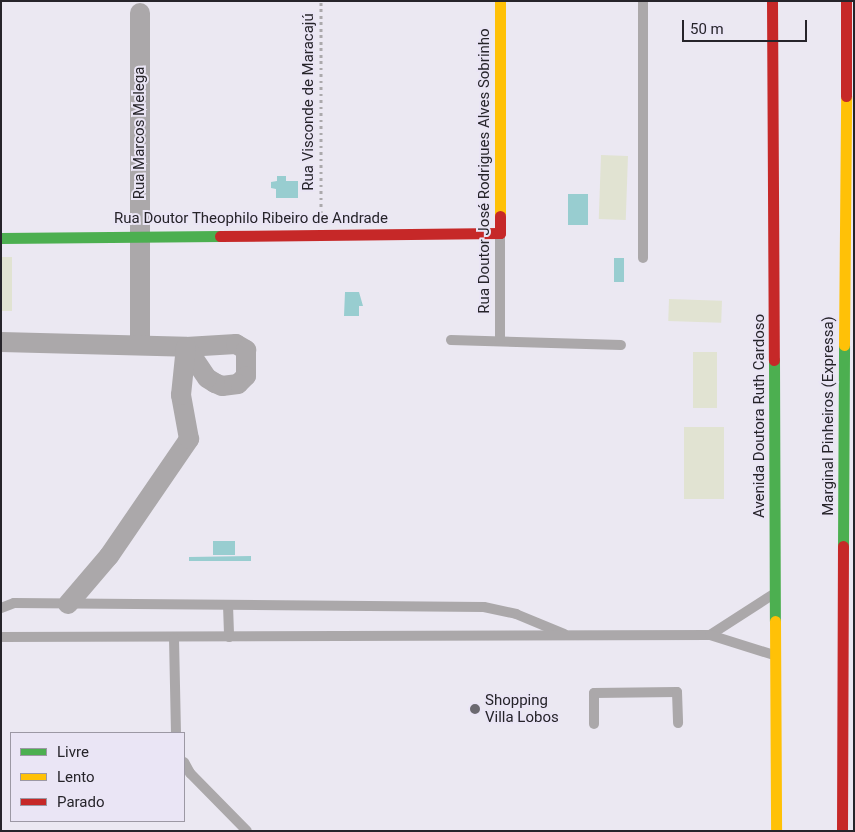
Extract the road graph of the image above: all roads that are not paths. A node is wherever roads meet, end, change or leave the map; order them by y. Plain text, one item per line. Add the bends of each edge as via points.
1 (500, 1) edge
2 (644, 1) edge
3 (772, 1) edge
4 (846, 1) edge
5 (140, 13) dead end
6 (500, 233) junction
7 (140, 234) junction
8 (1, 238) edge
9 (643, 258) dead end
10 (450, 340) dead end
11 (500, 341) junction
12 (1, 342) edge
13 (140, 343) junction
14 (621, 345) dead end
15 (776, 593) junction
16 (68, 604) junction
17 (228, 605) junction
18 (1, 608) edge
19 (710, 634) junction
20 (569, 636) junction
21 (1, 637) edge
22 (229, 637) junction
23 (174, 638) junction
24 (776, 656) junction
25 (678, 723) dead end
26 (594, 724) dead end
27 (176, 732) edge
28 (185, 764) edge
29 (247, 831) edge
30 (776, 831) edge
31 (842, 831) edge

1 - 6 main road, Rua Doutor José Rodrigues Alves Sobrinho
2 - 9 lane
3 - 15 main road, Avenida Doutora Ruth Cardoso
4 - 31 main road, Marginal Pinheiros (Expressa)
5 - 7 street, Rua Marcos Melega
6 - 7 main road, Rua Doutor Theophilo Ribeiro de Andrade
6 - 11 lane, Rua Doutor José Rodrigues Alves Sobrinho
7 - 8 main road, Rua Doutor Theophilo Ribeiro de Andrade
7 - 13 street, Rua Marcos Melega
10 - 11 lane
11 - 14 lane
12 - 13 street
13 - 16 street via 186,347 181,395 190,439 109,556
15 - 19 lane
15 - 24 main road, Avenida Doutora Ruth Cardoso
16 - 17 lane
16 - 18 lane via 14,603
17 - 20 lane via 484,607 516,614
17 - 22 lane
19 - 20 lane
19 - 24 lane
20 - 22 lane
21 - 23 lane
22 - 23 lane
23 - 27 lane
24 - 30 main road, Avenida Doutora Ruth Cardoso
25 - 26 lane via 677,692 594,693
28 - 29 lane via 190,773

